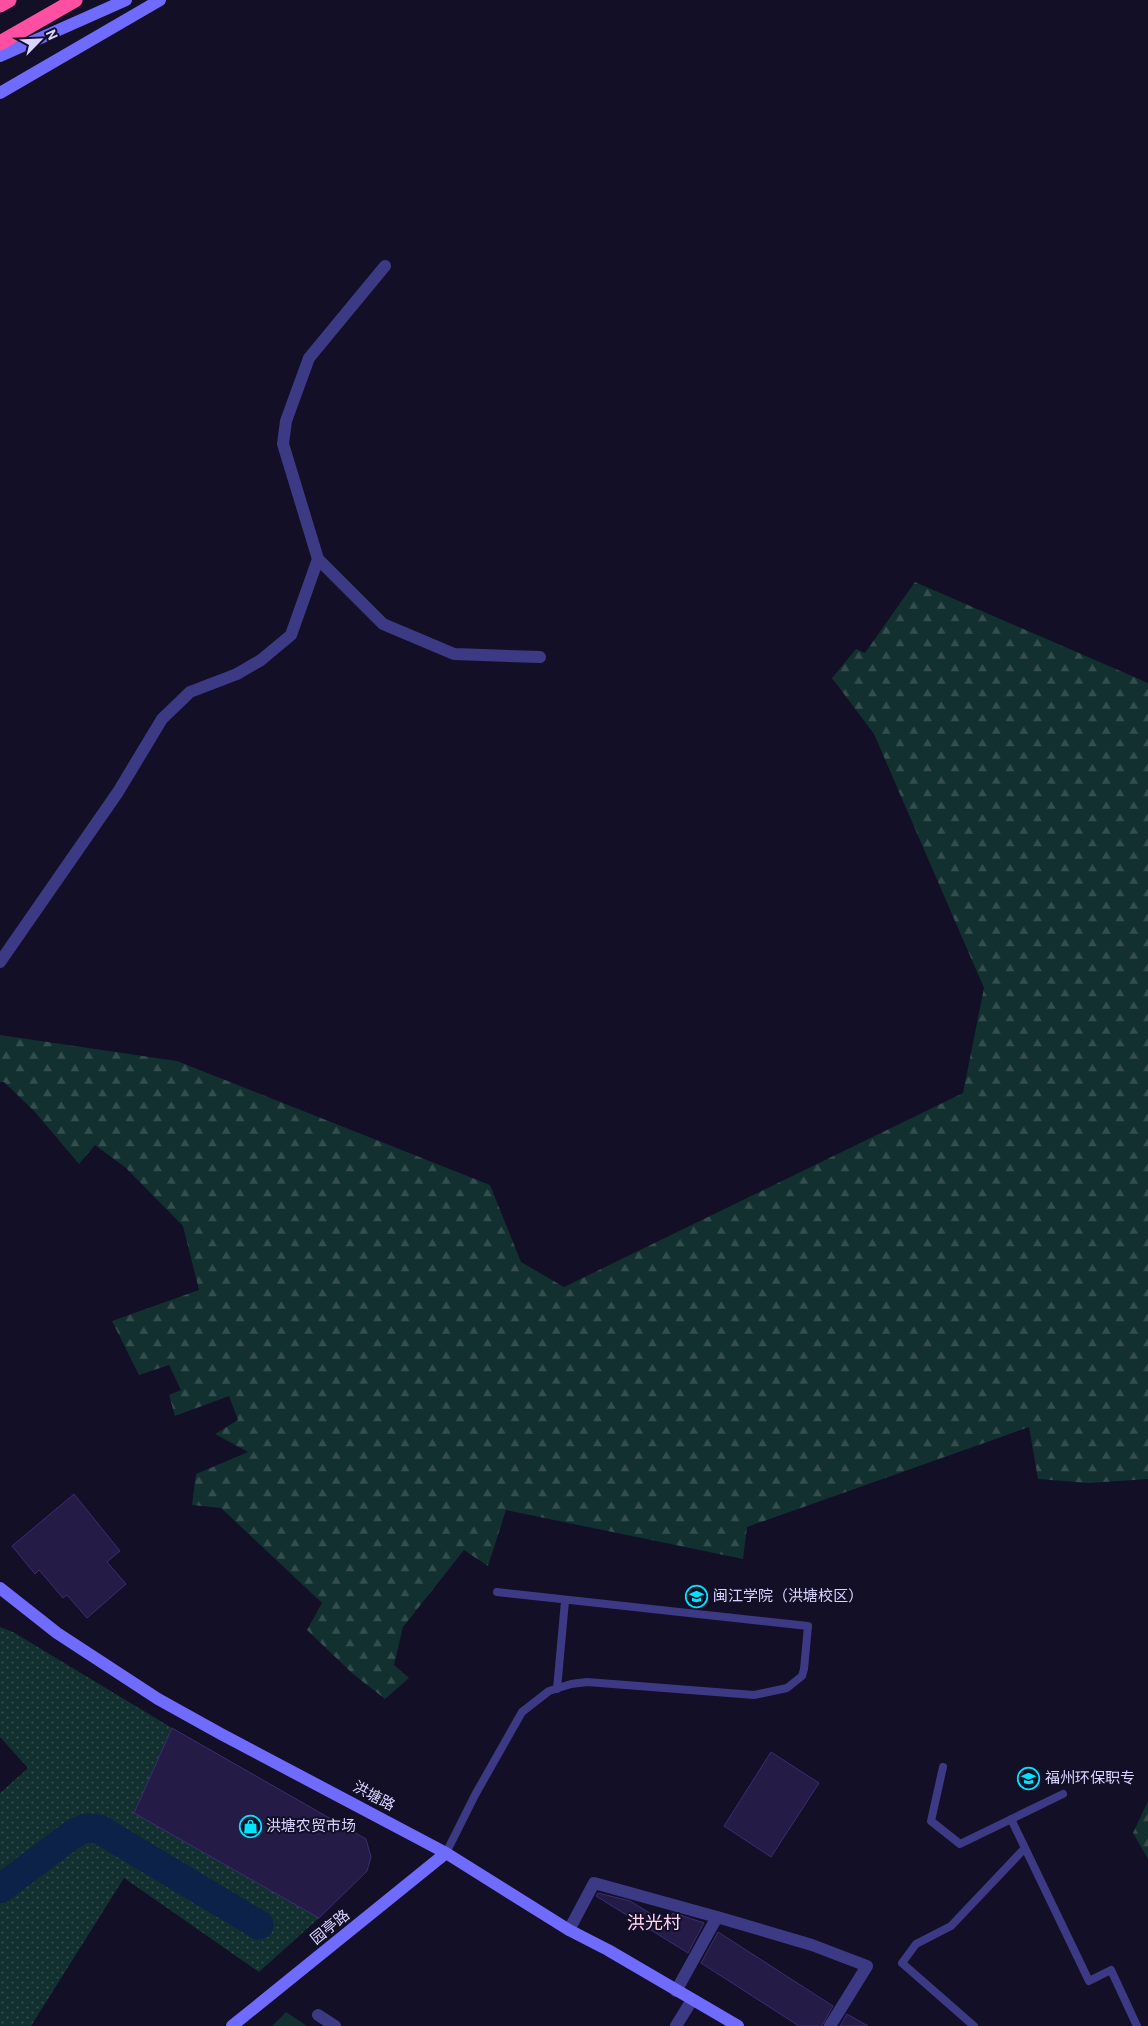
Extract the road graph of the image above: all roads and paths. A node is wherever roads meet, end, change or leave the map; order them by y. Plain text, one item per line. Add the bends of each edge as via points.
1 (9, 0) edge
2 (75, 0) edge
3 (126, 0) edge
4 (160, 0) edge
5 (0, 5) edge
6 (0, 43) edge
7 (0, 56) edge
8 (0, 93) edge
9 (385, 266) dead end
10 (318, 560) junction
11 (540, 657) dead end
12 (0, 962) edge
13 (0, 1588) edge
14 (497, 1592) dead end
15 (566, 1601) junction
16 (557, 1689) junction
17 (943, 1767) dead end
18 (1063, 1794) dead end
19 (1011, 1819) junction
20 (1025, 1848) junction
21 (446, 1852) junction
22 (717, 1917) junction
23 (569, 1930) junction
24 (676, 1991) junction
25 (692, 2000) junction
26 (318, 2015) dead end
27 (234, 2025) edge
28 (335, 2026) edge
29 (676, 2026) edge
30 (738, 2026) edge
31 (830, 2026) edge
32 (974, 2026) edge
33 (1137, 2026) edge

1 - 5 highway
2 - 6 highway
3 - 7 street
4 - 8 street
9 - 10 street via 310,358 286,421 283,444
10 - 11 street via 384,624 454,654
10 - 12 street via 290,635 261,660 237,674 190,692 162,719 118,792
13 - 21 street, 洪塘路 via 57,1633 158,1699
14 - 15 lane
15 - 16 lane
15 - 16 lane via 808,1626 804,1669 802,1676 787,1688 754,1695 587,1682
16 - 21 lane via 540,1696 522,1712
17 - 19 lane via 931,1821 960,1844
18 - 19 lane
19 - 20 lane
20 - 32 lane via 951,1926 916,1944 902,1963
20 - 33 lane via 1089,1980 1111,1970
21 - 23 street, 洪塘路
21 - 27 street, 园亭路
22 - 23 street via 594,1883
22 - 24 street
22 - 31 street via 812,1944 867,1966
23 - 24 street, 洪塘路
24 - 25 street, 洪塘路
25 - 29 street
25 - 30 street, 洪塘路
26 - 28 street

